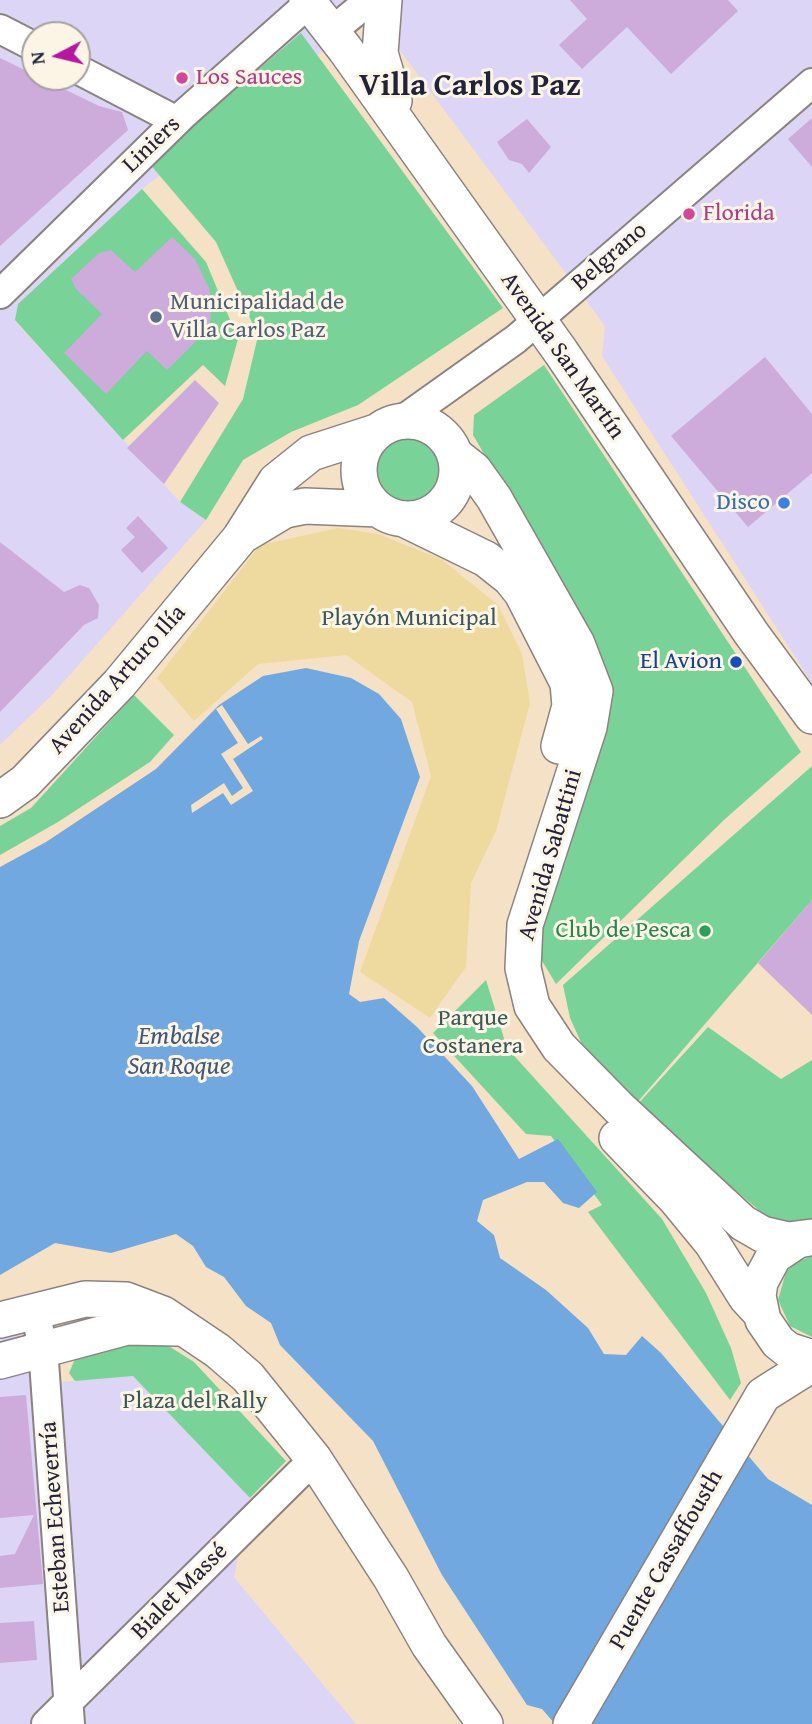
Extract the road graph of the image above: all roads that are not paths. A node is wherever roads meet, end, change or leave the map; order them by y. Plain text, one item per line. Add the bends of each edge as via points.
1 (370, 0) edge
2 (384, 0) edge
3 (308, 2) edge
4 (0, 29) edge
5 (332, 31) junction
6 (21, 40) edge
7 (91, 76) edge
8 (812, 83) edge
9 (177, 121) junction
10 (405, 134) junction
11 (0, 294) edge
12 (538, 320) junction
13 (389, 427) junction
14 (454, 455) junction
15 (391, 514) junction
16 (234, 545) junction
17 (812, 716) edge
18 (0, 800) edge
19 (812, 1237) edge
20 (35, 1311) junction
21 (761, 1315) junction
22 (0, 1320) edge
23 (184, 1329) junction
24 (43, 1348) junction
25 (0, 1361) edge
26 (806, 1363) edge
27 (763, 1395) junction
28 (314, 1459) junction
29 (429, 1645) junction
30 (70, 1713) edge
31 (47, 1724) edge
32 (458, 1724) edge
33 (485, 1724) edge
34 (571, 1724) edge

1 - 5 street
2 - 10 main road via 380,53
3 - 5 main road, Avenida San Martín
3 - 9 street, Liniers
4 - 6 street
5 - 10 main road, Avenida San Martín
7 - 9 street
8 - 12 street, Belgrano
9 - 11 street, Liniers
10 - 12 main road, Avenida San Martín
12 - 13 street, Belgrano
12 - 17 main road, Avenida San Martín
13 - 14 main road via 428,425 449,443
13 - 15 main road via 364,450 359,471 368,498
13 - 16 main road via 311,453 276,481
14 - 15 main road via 455,479 446,500 420,517
14 - 19 main road, Avenida Sabattini via 474,470 494,498 577,644 595,691 589,727 525,925 523,968 532,1006 558,1047 743,1223 762,1234 788,1240
15 - 16 main road, Avenida Sabattini via 305,506 264,520
15 - 21 main road, Avenida Sabattini via 486,559 510,578 533,608 568,684 568,722 502,927 501,953 510,1005 548,1068 675,1198
16 - 18 main road, Avenida Arturo Ilía via 119,684 25,782
19 - 21 main road via 797,1240 774,1256 760,1282
20 - 22 main road
20 - 23 main road via 109,1298 144,1306
20 - 24 street, Esteban Echeverría
21 - 26 main road, Avenida Sabattini via 769,1332
21 - 27 main road
23 - 24 main road via 127,1327
23 - 28 main road via 248,1377
24 - 25 main road
24 - 30 street, Esteban Echeverría
26 - 27 main road, Puente Cassaffousth
27 - 34 main road, Puente Cassaffousth
28 - 29 main road
28 - 30 street, Bialet Massé
29 - 32 main road
29 - 33 main road
30 - 31 street, Bialet Massé

